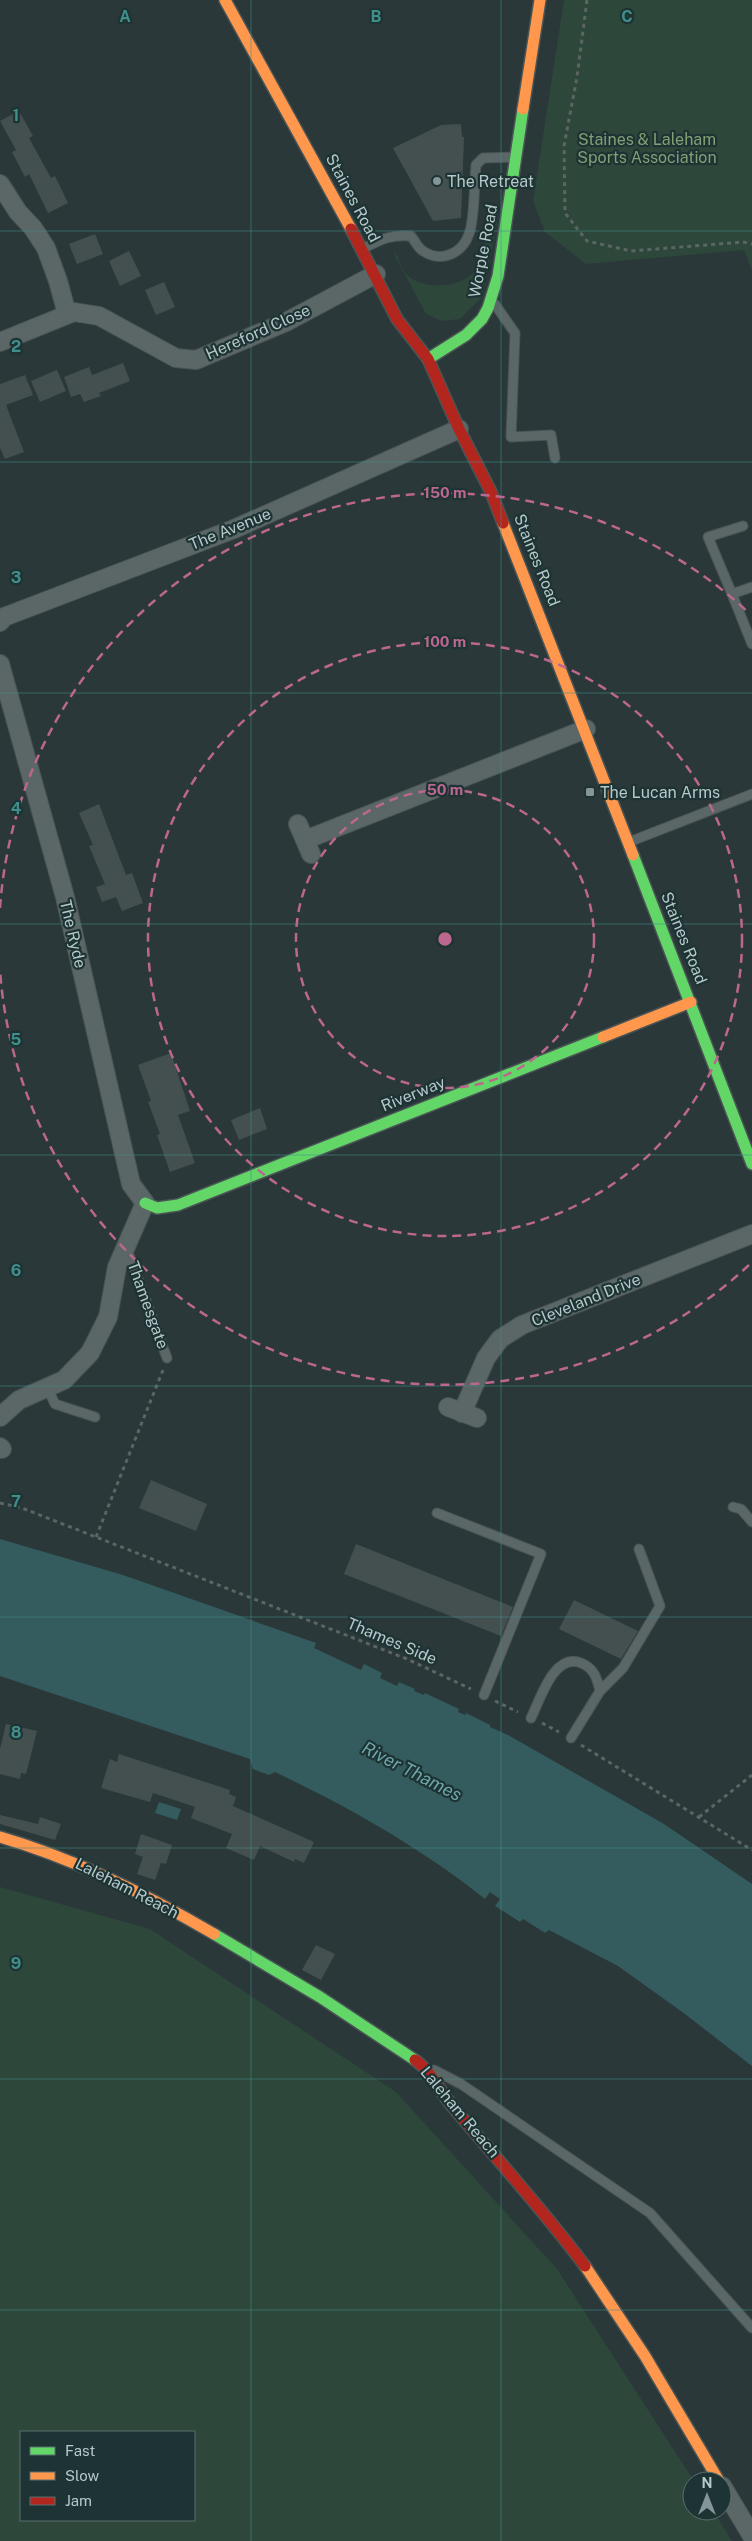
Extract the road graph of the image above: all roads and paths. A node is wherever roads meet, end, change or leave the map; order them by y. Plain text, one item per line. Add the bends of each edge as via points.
1 (225, 0) edge
2 (540, 0) edge
3 (587, 0) edge
4 (515, 157) junction
5 (0, 184) edge
6 (752, 244) edge
7 (362, 249) junction
8 (376, 274) junction
9 (492, 301) junction
10 (67, 314) junction
11 (0, 342) edge
12 (428, 359) junction
13 (459, 429) junction
14 (554, 458) dead end
15 (743, 526) dead end
16 (752, 587) edge
17 (732, 594) junction
18 (0, 622) edge
19 (752, 644) edge
20 (0, 664) edge
21 (586, 729) junction
22 (752, 794) edge
23 (305, 839) dead end
24 (629, 842) junction
25 (692, 1002) junction
26 (752, 1164) edge
27 (145, 1203) junction
28 (752, 1234) edge
29 (125, 1245) junction
30 (167, 1358) joint
31 (47, 1387) junction
32 (463, 1413) dead end
33 (0, 1417) edge
34 (94, 1417) dead end
35 (0, 1503) edge
36 (733, 1507) dead end
37 (437, 1513) dead end
38 (752, 1522) edge
39 (96, 1537) junction
40 (639, 1549) dead end
41 (600, 1690) junction
42 (484, 1696) junction
43 (530, 1718) junction
44 (571, 1738) junction
45 (752, 1775) edge
46 (699, 1817) junction
47 (0, 1837) edge
48 (752, 1850) edge
49 (424, 2066) junction
50 (752, 2328) edge
51 (713, 2471) edge
52 (732, 2503) edge
53 (752, 2536) edge

1 - 7 street, Staines Road
2 - 4 street, Worple Road
3 - 6 path via 564,146 565,213 587,241 631,251 742,242
4 - 7 lane via 478,160 470,234 452,255 429,254 421,250 411,236 386,237
4 - 9 street, Worple Road
5 - 10 street via 46,248
7 - 8 street, Staines Road
8 - 10 street, Hereford Close via 286,322 196,360 176,358 99,316
8 - 12 street, Staines Road via 396,319
9 - 12 street, Worple Road via 483,319 463,340
9 - 14 lane via 515,333 511,437 551,435
10 - 11 street, Hereford Close
12 - 13 street, Staines Road
13 - 18 street, The Avenue via 234,528 4,617
13 - 21 street, Staines Road via 492,492
15 - 17 lane via 708,538
16 - 17 lane
17 - 19 lane
20 - 27 street, The Ryde via 65,897 131,1184
21 - 23 street
21 - 24 street, Staines Road
22 - 24 lane
24 - 25 street, Staines Road
25 - 26 street, Staines Road
25 - 27 street, Riverway via 178,1205 157,1208
27 - 29 street, Thamesgate
28 - 32 street, Cleveland Drive via 522,1325 500,1339 486,1358
29 - 30 lane, Thamesgate
29 - 31 street, Thamesgate via 117,1267 108,1317 90,1354 64,1380
30 - 39 path, Thamesgate
31 - 33 street, Thamesgate via 19,1400
31 - 34 lane via 55,1404
35 - 39 path, Thames Side via 22,1508
36 - 38 lane via 741,1509
37 - 42 lane via 541,1554
39 - 42 path, Thames Side via 407,1659
40 - 41 lane via 660,1606 623,1668
41 - 43 lane via 589,1666 575,1660 565,1662 552,1675
41 - 44 lane
42 - 43 path, Thames Side
43 - 44 path, Thames Side
44 - 46 path, Thames Side
45 - 46 path
46 - 48 path, Thames Side
47 - 49 street, Laleham Reach via 80,1864 148,1896 268,1965
49 - 50 lane via 461,2084 650,2213
49 - 51 street, Laleham Reach via 451,2104 564,2238 662,2385
52 - 53 street

